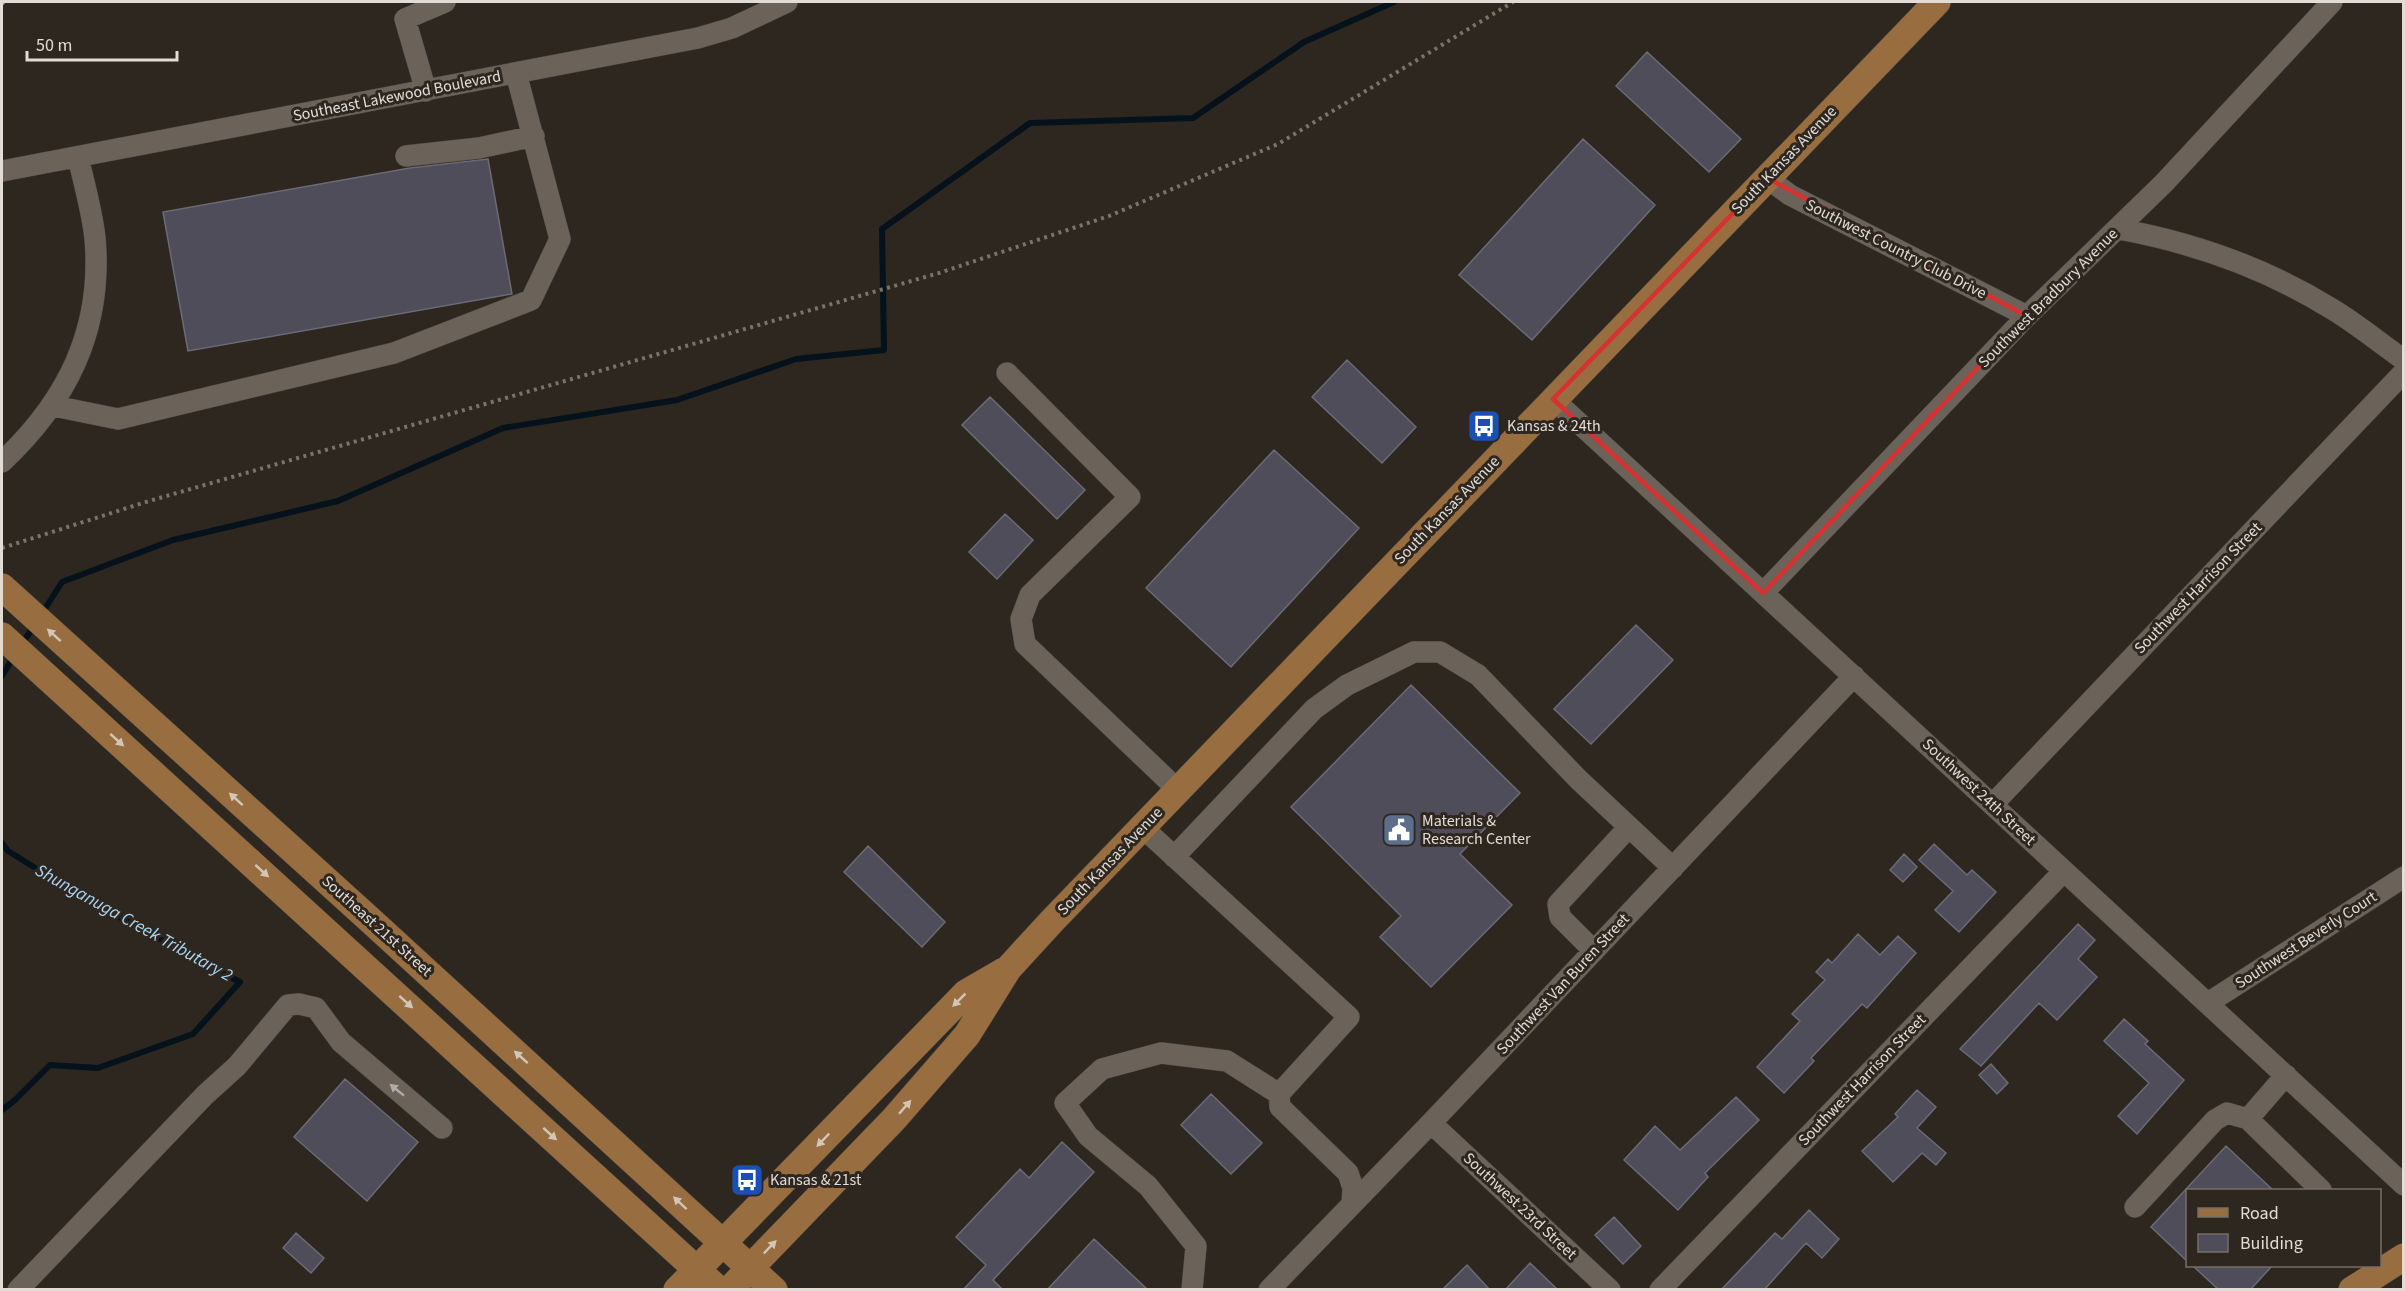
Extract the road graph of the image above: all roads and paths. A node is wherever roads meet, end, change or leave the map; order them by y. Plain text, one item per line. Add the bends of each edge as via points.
1 (445, 2) edge
2 (787, 2) edge
3 (1513, 2) edge
4 (1936, 2) edge
5 (2332, 2) edge
6 (516, 73) junction
7 (426, 91) junction
8 (534, 136) junction
9 (406, 156) dead end
10 (78, 157) junction
11 (2, 171) edge
12 (1767, 178) junction
13 (2119, 229) junction
14 (2027, 316) junction
15 (2403, 360) edge
16 (2403, 372) edge
17 (1007, 374) dead end
18 (1553, 399) junction
19 (54, 406) junction
20 (2, 462) edge
21 (2, 548) edge
22 (2, 587) edge
23 (1763, 593) junction
24 (2, 636) edge
25 (1854, 676) junction
26 (1178, 790) junction
27 (1993, 804) junction
28 (1142, 827) junction
29 (1629, 827) junction
30 (1174, 857) junction
31 (1672, 868) junction
32 (2064, 871) junction
33 (2403, 877) edge
34 (1594, 951) junction
35 (1008, 969) junction
36 (2208, 1003) junction
37 (2286, 1076) junction
38 (1279, 1094) junction
39 (2248, 1119) junction
40 (1431, 1123) junction
41 (442, 1128) dead end
42 (2403, 1185) edge
43 (2319, 1189) edge
44 (1352, 1204) junction
45 (2135, 1207) dead end
46 (723, 1243) junction
47 (2403, 1257) edge
48 (750, 1268) junction
49 (698, 1269) junction
50 (1189, 1287) edge
51 (18, 1290) edge
52 (677, 1290) edge
53 (719, 1290) edge
54 (729, 1290) edge
55 (774, 1290) edge
56 (1269, 1290) edge
57 (1610, 1290) edge
58 (1660, 1290) edge
59 (2352, 1290) edge

1 - 7 street via 405,19
2 - 6 street, Southeast Lakewood Boulevard via 732,28 698,38
3 - 21 path via 1278,144 1109,216 870,293 149,501
4 - 12 main road, South Kansas Avenue
5 - 13 street, Southwest Bradbury Avenue
6 - 7 street, Southeast Lakewood Boulevard
6 - 8 street
7 - 10 street, Southeast Lakewood Boulevard
8 - 9 street via 479,148
8 - 19 street via 560,240 531,300 394,353 118,419
10 - 11 street, Southeast Lakewood Boulevard
10 - 19 street via 95,237 94,298 87,335
12 - 14 street, Southwest Country Club Drive via 1790,195
12 - 18 main road, South Kansas Avenue
13 - 14 street, Southwest Bradbury Avenue
13 - 15 street via 2196,247 2286,282 2334,310
14 - 23 street, Southwest Bradbury Avenue
16 - 27 street, Southwest Harrison Street
17 - 26 street via 1130,497 1030,595 1021,619 1025,644
18 - 23 street, Southwest 24th Street
18 - 26 main road, South Kansas Avenue
19 - 20 street
46 -> 22 main road, Southeast 21st Street
23 - 25 street, Southwest 24th Street
24 -> 49 main road
25 - 27 street, Southwest 24th Street
25 - 31 street, Southwest Van Buren Street
26 - 28 main road, South Kansas Avenue
27 - 32 street, Southwest 24th Street
28 - 30 street
28 - 35 main road, South Kansas Avenue
29 - 30 street via 1478,675 1440,652 1414,652 1347,685 1314,709
29 - 31 street
29 - 34 street via 1558,904 1560,917
30 - 38 street via 1349,1017
31 - 34 street, Southwest Van Buren Street
32 - 36 street, Southwest 24th Street
32 - 58 street, Southwest Harrison Street
33 - 36 street, Southwest Beverly Court
34 - 40 street, Southwest Van Buren Street
35 -> 46 main road, South Kansas Avenue via 966,993
48 -> 35 main road, South Kansas Avenue via 894,1119 968,1035
36 - 37 street, Southwest 24th Street
37 - 39 street
37 - 42 street, Southwest 24th Street
38 - 44 street via 1280,1107 1348,1173 1353,1188
38 - 50 street via 1227,1061 1161,1053 1102,1069 1065,1103 1088,1136 1148,1186 1196,1246
39 - 43 street
39 - 45 street via 2227,1113 2215,1120
40 - 44 street, Southwest Van Buren Street
40 - 57 street, Southwest 23rd Street
41 -> 51 street via 341,1042 316,1008 288,1005 237,1066
44 - 56 street, Southwest Van Buren Street
46 - 48 main road, Southeast 21st Street
46 - 49 main road, South Kansas Avenue
47 - 59 main road
48 - 54 main road, South Kansas Avenue
48 - 55 main road, Southeast 21st Street
49 - 52 main road, South Kansas Avenue
49 - 53 main road

